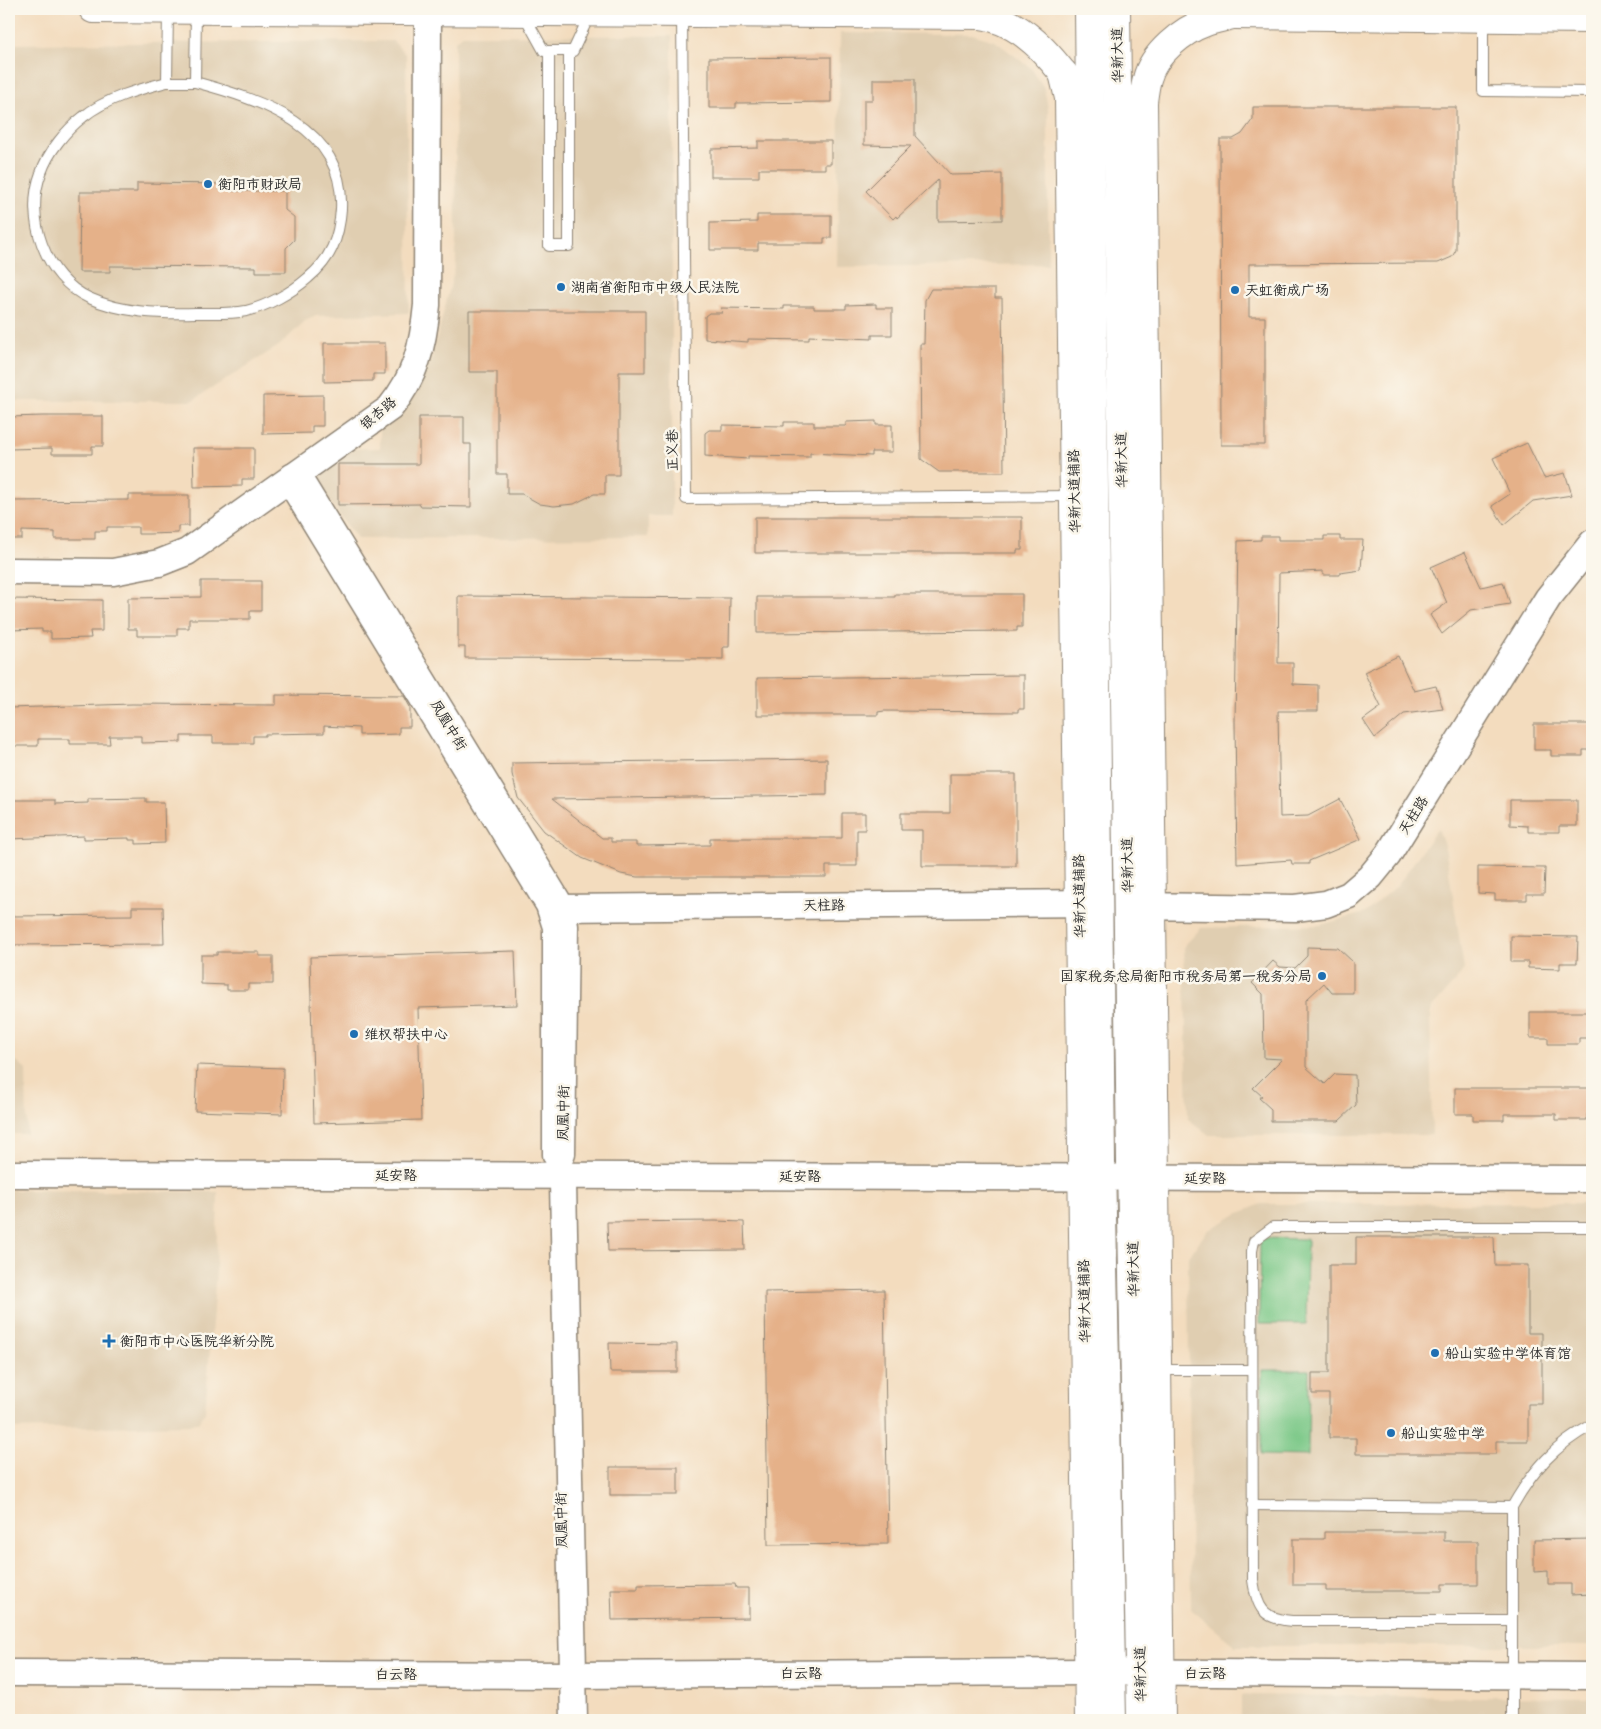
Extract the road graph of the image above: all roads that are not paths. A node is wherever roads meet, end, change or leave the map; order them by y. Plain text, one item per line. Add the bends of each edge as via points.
1 (93, 9) edge
2 (168, 9) edge
3 (1089, 9) edge
4 (1116, 9) edge
5 (196, 10) edge
6 (428, 10) edge
7 (472, 10) edge
8 (1236, 11) edge
9 (522, 12) junction
10 (591, 12) junction
11 (682, 13) junction
12 (1483, 19) junction
13 (1592, 19) edge
14 (549, 50) junction
15 (569, 51) junction
16 (1063, 73) junction
17 (167, 82) junction
18 (195, 82) junction
19 (1592, 92) edge
20 (1090, 109) junction
21 (1082, 374) junction
22 (292, 477) junction
23 (1147, 485) junction
24 (1074, 496) junction
25 (1592, 543) edge
26 (1122, 545) junction
27 (9, 571) edge
28 (1089, 902) junction
29 (1140, 906) junction
30 (555, 909) junction
31 (9, 1158) edge
32 (1592, 1164) edge
33 (559, 1168) junction
34 (1092, 1170) junction
35 (1143, 1170) junction
36 (9, 1174) edge
37 (1592, 1179) edge
38 (1592, 1227) edge
39 (1157, 1370) junction
40 (1252, 1370) junction
41 (1592, 1425) edge
42 (1252, 1505) junction
43 (1512, 1506) junction
44 (1512, 1621) junction
45 (9, 1658) edge
46 (1592, 1666) edge
47 (568, 1668) junction
48 (1100, 1668) junction
49 (1150, 1668) junction
50 (1512, 1670) junction
51 (9, 1673) edge
52 (1592, 1676) edge
53 (563, 1720) edge
54 (574, 1720) edge
55 (1089, 1720) edge
56 (1112, 1720) edge
57 (1141, 1720) edge
58 (1161, 1720) edge
59 (1512, 1720) edge

1 - 2 main road
2 - 5 main road
2 - 17 lane
3 - 20 main road, 华新大道
4 - 26 main road, 华新大道
5 - 6 main road
5 - 18 lane
6 - 7 main road
6 - 22 street, 银杏路 via 426,305 424,331 415,365 406,389 390,408
7 - 9 main road
8 - 12 main road
8 - 23 main road via 1205,22 1182,36 1158,56 1147,78 1143,102
9 - 10 main road
9 - 14 lane via 544,50
10 - 11 main road
10 - 15 lane via 573,51
11 - 16 main road via 995,17 1046,51
11 - 24 lane, 正义巷 via 686,500
12 - 13 main road
12 - 19 lane via 1483,91
14 - 15 lane
14 - 15 lane via 549,246 569,246
16 - 20 main road
16 - 21 main road, 华新大道辅路 via 1069,98
17 - 18 lane
17 - 18 lane via 139,89 84,116 51,152 36,188 37,227 42,247 53,267 70,285 88,297 114,307 155,312 246,311 281,297 308,278 328,257 340,230 342,194 336,169 320,142 295,121 244,95
20 - 21 main road, 华新大道
21 - 24 main road, 华新大道辅路
21 - 28 main road, 华新大道
22 - 27 street, 银杏路 via 187,552 159,563 113,572
22 - 30 street, 凤凰中街 via 293,486
23 - 26 main road
23 - 29 main road
24 - 28 main road, 华新大道辅路
25 - 29 street, 天柱路 via 1548,598 1388,855 1349,895 1326,904 1295,908
26 - 29 main road, 华新大道
28 - 30 street, 天柱路
28 - 34 main road, 华新大道
29 - 35 main road, 华新大道
30 - 33 street, 凤凰中街 via 556,1155
31 - 33 street, 延安路
32 - 35 street, 延安路
33 - 34 street, 延安路
33 - 36 street, 延安路
33 - 47 street, 凤凰中街
34 - 35 street, 延安路
34 - 48 main road, 华新大道
35 - 37 street, 延安路
35 - 39 main road
35 - 49 main road, 华新大道
38 - 40 lane via 1273,1227 1254,1241 1252,1251
39 - 40 lane
39 - 49 main road
40 - 42 lane
41 - 43 lane via 1548,1456 1527,1480
42 - 43 lane
42 - 44 lane via 1252,1580 1256,1599 1264,1613 1276,1620
43 - 44 lane
44 - 50 lane
45 - 47 street, 白云路
46 - 50 street, 白云路
47 - 48 street, 白云路
47 - 51 street, 白云路
47 - 53 street, 凤凰中街
47 - 54 street, 凤凰中街
48 - 49 street, 白云路
48 - 55 main road
48 - 56 main road, 华新大道
49 - 50 street, 白云路
49 - 57 main road, 华新大道
49 - 58 main road
50 - 52 street, 白云路
50 - 59 lane

